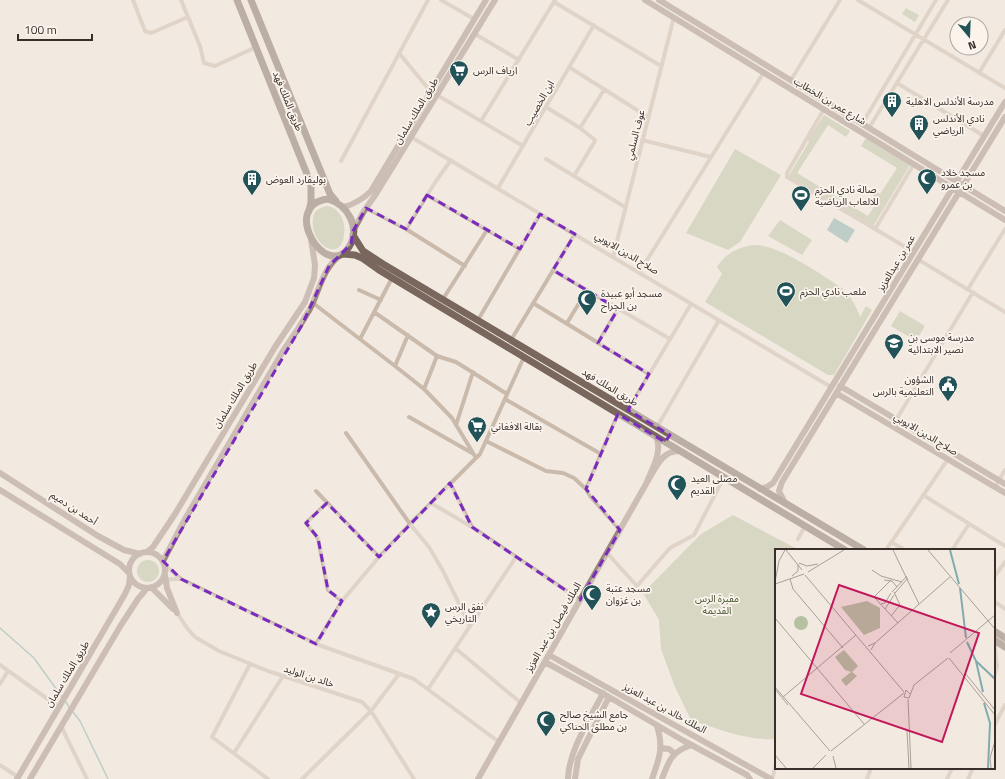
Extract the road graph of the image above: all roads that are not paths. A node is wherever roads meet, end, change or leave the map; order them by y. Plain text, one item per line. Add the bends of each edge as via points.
1 (133, 0) edge
2 (181, 0) edge
3 (237, 0) edge
4 (252, 0) edge
5 (428, 0) edge
6 (441, 0) edge
7 (486, 0) edge
8 (495, 0) edge
9 (645, 0) edge
10 (659, 0) edge
11 (840, 0) edge
12 (858, 0) edge
13 (936, 0) edge
14 (948, 0) edge
15 (555, 1) edge
16 (188, 16) junction
17 (674, 17) junction
18 (474, 19) junction
19 (594, 25) junction
20 (1005, 30) edge
21 (474, 34) junction
22 (915, 34) junction
23 (924, 39) junction
24 (256, 47) junction
25 (399, 53) junction
26 (519, 60) junction
27 (661, 66) junction
28 (569, 67) junction
29 (764, 72) junction
30 (979, 73) junction
31 (790, 80) junction
32 (897, 83) junction
33 (1005, 88) edge
34 (604, 90) junction
35 (431, 92) junction
36 (437, 95) junction
37 (1005, 102) edge
38 (546, 107) junction
39 (824, 109) junction
40 (648, 117) junction
41 (1005, 117) edge
42 (481, 121) junction
43 (862, 124) junction
44 (580, 128) junction
45 (869, 128) junction
46 (984, 136) junction
47 (411, 137) junction
48 (642, 140) junction
49 (523, 146) junction
50 (711, 157) junction
51 (546, 159) dead end
52 (451, 160) junction
53 (341, 161) dead end
54 (914, 164) junction
55 (574, 176) junction
56 (956, 181) junction
57 (963, 185) junction
58 (498, 188) junction
59 (952, 188) junction
60 (959, 192) junction
61 (427, 195) junction
62 (336, 201) junction
63 (344, 207) junction
64 (625, 207) junction
65 (366, 208) junction
66 (309, 211) junction
67 (1005, 211) edge
68 (540, 214) junction
69 (1005, 220) edge
70 (406, 229) junction
71 (875, 229) junction
72 (1005, 229) edge
73 (487, 230) junction
74 (353, 233) junction
75 (575, 234) junction
76 (311, 239) junction
77 (520, 249) junction
78 (914, 252) junction
79 (341, 254) junction
80 (612, 257) junction
81 (919, 260) junction
82 (465, 266) junction
83 (553, 270) junction
84 (640, 273) junction
85 (392, 278) junction
86 (968, 289) junction
87 (359, 290) dead end
88 (587, 290) junction
89 (973, 292) junction
90 (443, 299) junction
91 (381, 300) junction
92 (313, 303) junction
93 (533, 303) junction
94 (691, 304) junction
95 (618, 308) junction
96 (374, 312) junction
97 (1005, 312) edge
98 (478, 320) junction
99 (719, 320) junction
100 (566, 323) junction
101 (408, 335) junction
102 (360, 339) junction
103 (670, 339) junction
104 (511, 340) junction
105 (598, 343) junction
106 (437, 356) junction
107 (524, 357) junction
108 (396, 366) junction
109 (473, 372) junction
110 (649, 374) junction
111 (840, 386) junction
112 (831, 387) junction
113 (424, 389) junction
114 (836, 393) junction
115 (507, 394) junction
116 (505, 399) junction
117 (628, 410) junction
118 (618, 414) junction
119 (409, 417) dead end
120 (896, 420) junction
121 (456, 425) junction
122 (657, 427) junction
123 (346, 434) dead end
124 (670, 435) junction
125 (656, 436) junction
126 (486, 441) junction
127 (667, 443) junction
128 (680, 451) junction
129 (658, 452) junction
130 (668, 452) junction
131 (473, 453) junction
132 (601, 454) junction
133 (476, 458) junction
134 (948, 459) junction
135 (1005, 470) edge
136 (0, 473) edge
137 (724, 477) junction
138 (999, 480) junction
139 (450, 483) junction
140 (646, 484) junction
141 (1005, 484) edge
142 (995, 487) junction
143 (760, 488) junction
144 (586, 489) junction
145 (0, 490) edge
146 (316, 491) dead end
147 (1005, 492) edge
148 (923, 496) junction
149 (431, 502) junction
150 (327, 503) junction
151 (786, 504) junction
152 (410, 524) junction
153 (969, 524) junction
154 (805, 526) junction
155 (472, 527) junction
156 (620, 530) junction
157 (798, 539) dead end
158 (891, 542) junction
159 (1005, 546) edge
160 (843, 549) edge
161 (862, 549) edge
162 (887, 549) edge
163 (903, 549) edge
164 (953, 549) edge
165 (146, 552) junction
166 (607, 553) junction
167 (140, 554) junction
168 (516, 556) junction
169 (379, 557) junction
170 (1005, 562) edge
171 (164, 566) junction
172 (129, 575) junction
173 (995, 577) edge
174 (181, 579) junction
175 (163, 581) junction
176 (149, 588) junction
177 (580, 600) junction
178 (342, 601) junction
179 (995, 602) edge
180 (1005, 609) edge
181 (177, 613) junction
182 (470, 626) junction
183 (995, 632) edge
184 (1005, 638) edge
185 (995, 642) edge
186 (316, 644) junction
187 (1005, 647) edge
188 (455, 648) junction
189 (995, 649) edge
190 (549, 655) junction
191 (545, 662) junction
192 (250, 664) junction
193 (0, 665) edge
194 (8, 671) junction
195 (399, 674) junction
196 (995, 674) edge
197 (283, 676) junction
198 (0, 684) edge
199 (428, 689) junction
200 (606, 695) junction
201 (521, 703) junction
202 (1005, 705) edge
203 (59, 707) junction
204 (1004, 710) edge
205 (371, 711) junction
206 (995, 724) edge
207 (61, 726) junction
208 (658, 726) junction
209 (499, 742) junction
210 (692, 745) junction
211 (661, 748) junction
212 (674, 753) junction
213 (234, 754) junction
214 (0, 765) edge
215 (775, 768) edge
216 (871, 769) edge
217 (952, 769) edge
218 (973, 769) edge
219 (17, 778) edge
220 (30, 779) edge
221 (87, 779) edge
222 (268, 779) edge
223 (302, 779) edge
224 (414, 779) edge
225 (478, 779) edge
226 (568, 779) edge
227 (575, 779) edge
228 (652, 779) edge
229 (662, 779) edge
230 (750, 779) edge
231 (771, 779) edge
232 (867, 779) edge
233 (947, 779) edge
234 (968, 779) edge

1 - 16 street via 147,33
2 - 16 street
3 - 24 main road, طريق الملك فهد
4 - 62 main road, طريق الملك فهد via 330,194
5 - 25 street
6 - 18 street
7 - 18 street, طريق الملك سلمان
8 - 21 street, طريق الملك سلمان
9 - 17 street, شارع عمر بن الخطاب
10 - 31 street, شارع عمر بن الخطاب
11 - 31 street
12 - 22 street
13 - 22 street
14 - 23 street
15 - 19 street
15 - 26 street
16 - 24 street via 204,63 215,66
17 - 27 street, عوف السلمي
17 - 29 street, شارع عمر بن الخطاب
18 - 35 street, طريق الملك سلمان
19 - 27 street
19 - 28 street, ابن الخصيب
20 - 30 street
21 - 26 street
21 - 36 street, طريق الملك سلمان
22 - 23 street
22 - 43 street
23 - 30 street
23 - 32 street
24 - 66 main road, طريق الملك فهد via 311,184
25 - 35 street
25 - 53 street
26 - 42 street
27 - 40 street, عوف السلمي
28 - 34 street
28 - 38 street, ابن الخصيب
29 - 39 street, شارع عمر بن الخطاب
29 - 50 street
30 - 33 street
31 - 43 street, شارع عمر بن الخطاب
32 - 45 street
32 - 46 street
34 - 40 street
34 - 44 street
35 - 63 street, طريق الملك سلمان via 372,191 364,199
36 - 42 street
36 - 47 street, طريق الملك سلمان
37 - 46 street, عمر بن عبدالعزيز
38 - 44 street
38 - 49 street, ابن الخصيب
39 - 54 street, شارع عمر بن الخطاب
39 - 71 street via 787,175
40 - 48 street, عوف السلمي
41 - 57 street, عمر بن عبدالعزيز
42 - 49 street
43 - 45 street, شارع عمر بن الخطاب
44 - 55 street via 595,141
45 - 56 street, شارع عمر بن الخطاب
46 - 56 street, عمر بن عبدالعزيز
47 - 52 street, صلاح الدين الايوبي
47 - 65 street, طريق الملك سلمان
48 - 50 street
48 - 64 street, عوف السلمي
49 - 58 street, ابن الخصيب
50 - 84 street
51 - 55 street
52 - 58 street, صلاح الدين الايوبي
52 - 61 street
54 - 59 street, شارع عمر بن الخطاب
54 - 71 street
55 - 64 street
56 - 57 street, شارع عمر بن الخطاب
56 - 59 street, عمر بن عبدالعزيز
57 - 60 street, عمر بن عبدالعزيز
57 - 67 street, شارع عمر بن الخطاب
58 - 68 street, صلاح الدين الايوبي
59 - 60 street, شارع عمر بن الخطاب
59 - 78 street, عمر بن عبدالعزيز
60 - 69 street, شارع عمر بن الخطاب
60 - 81 street, عمر بن عبدالعزيز
61 - 70 street
61 - 73 street
62 - 63 main road
62 - 66 main road via 320,200
63 - 74 main road via 353,225
64 - 80 street, عوف السلمي
65 - 70 street
65 - 74 street, طريق الملك سلمان
66 - 76 main road via 307,220
68 - 75 street, صلاح الدين الايوبي
68 - 77 street
70 - 82 street
71 - 78 street
72 - 86 street
73 - 77 street
73 - 82 street
74 - 79 main road via 351,244
74 - 90 main road, طريق الملك فهد via 363,250
75 - 80 street, صلاح الدين الايوبي
75 - 83 street
76 - 79 main road via 324,253 332,256
76 - 165 street, طريق الملك سلمان via 314,278 304,302 175,514
77 - 98 street
78 - 112 street, عمر بن عبدالعزيز
79 - 85 main road, طريق الملك فهد via 362,258
79 - 92 street, طريق الملك سلمان via 329,266
80 - 84 street, صلاح الدين الايوبي
81 - 86 street
81 - 111 street, عمر بن عبدالعزيز
82 - 90 street
83 - 88 street
83 - 93 street
84 - 94 street, صلاح الدين الايوبي
85 - 91 street
85 - 107 main road, طريق الملك فهد
86 - 89 street
87 - 91 street
88 - 95 street
88 - 100 street
89 - 97 street
89 - 120 street
90 - 98 main road, طريق الملك فهد
91 - 96 street
92 - 102 street
92 - 171 street, طريق الملك سلمان via 185,518
93 - 100 street
93 - 104 street
94 - 99 street, صلاح الدين الايوبي
94 - 103 street
95 - 103 street
95 - 105 street
96 - 101 street
96 - 102 street
98 - 104 main road, طريق الملك فهد
99 - 112 street, صلاح الدين الايوبي
99 - 122 street
100 - 105 street
101 - 106 street
101 - 108 street
102 - 108 street
103 - 110 street
104 - 117 main road, طريق الملك فهد
105 - 110 street
106 - 109 street via 456,362
106 - 113 street
107 - 115 street
107 - 118 main road, طريق الملك فهد
108 - 113 street
109 - 115 street
109 - 121 street
110 - 117 street
111 - 114 street, عمر بن عبدالعزيز
111 - 120 street, صلاح الدين الايوبي
112 - 143 street, عمر بن عبدالعزيز via 773,483
113 - 121 street
114 - 134 street, صلاح الدين الايوبي
114 - 151 street, عمر بن عبدالعزيز via 779,487
115 - 116 street
116 - 126 street
116 - 132 street
117 - 122 main road, طريق الملك فهد
118 - 125 main road, طريق الملك فهد
118 - 132 street
119 - 131 street
120 - 138 street, صلاح الدين الايوبي
121 - 131 street
122 - 124 main road, طريق الملك فهد
123 - 152 street
124 - 127 street
124 - 143 main road, طريق الملك فهد
125 - 127 main road, طريق الملك فهد
125 - 129 street
126 - 133 street
126 - 144 street via 546,472 563,473 574,478
127 - 128 main road, طريق الملك فهد
127 - 129 street
127 - 130 street
128 - 130 street
128 - 137 main road, طريق الملك فهد
129 - 140 street
130 - 140 street
131 - 133 street
132 - 144 street
133 - 139 street
134 - 142 street, صلاح الدين الايوبي
134 - 148 street
135 - 138 street
136 - 167 street, أحمد بن دميم via 98,536 124,550
137 - 154 main road, طريق الملك فهد
137 - 166 street via 694,535 670,548 637,586
138 - 141 street, صلاح الدين الايوبي
138 - 142 street
139 - 149 street
139 - 155 street
140 - 156 street, الملك فيصل بن عبد العزيز
142 - 147 street, صلاح الدين الايوبي
143 - 151 main road, طريق الملك فهد
144 - 156 street
145 - 172 street via 120,564
146 - 150 street
148 - 153 street
148 - 158 street
149 - 152 street
149 - 155 street
150 - 169 street
150 - 178 street via 306,524 318,538 328,590
151 - 161 main road, طريق الملك فهد
152 - 169 street
152 - 182 street via 429,547
153 - 159 street
153 - 164 street
154 - 157 street
154 - 160 main road, طريق الملك فهد
155 - 168 street
156 - 166 street, الملك فيصل بن عبد العزيز
158 - 162 street
158 - 163 street
165 - 167 street
165 - 171 street via 156,555
166 - 177 street, الملك فيصل بن عبد العزيز
167 - 172 street via 131,562
168 - 177 street
168 - 182 street
169 - 178 street
170 - 173 street
171 - 174 street
171 - 175 street
172 - 176 street via 136,585
172 - 203 street, طريق الملك سلمان via 129,585 125,594
174 - 175 street
174 - 186 street
175 - 176 street
175 - 181 street
176 - 181 street
176 - 207 street via 138,599 121,625
177 - 190 street, الملك فيصل بن عبد العزيز
178 - 186 street
179 - 180 street
181 - 192 street, خالد بن الوليد via 187,628 205,644
182 - 188 street
183 - 184 main road
185 - 187 main road
186 - 195 street
188 - 199 street
188 - 201 street
189 - 196 street
190 - 191 street, الملك فيصل بن عبد العزيز
190 - 231 street, الملك خالد بن عبد العزيز
191 - 200 street, الملك خالد بن عبد العزيز
191 - 201 street, الملك فيصل بن عبد العزيز
192 - 197 street, خالد بن الوليد
192 - 213 street via 212,737
193 - 194 street
194 - 198 street
194 - 203 street
195 - 199 street via 414,679
195 - 205 street
197 - 205 street, خالد بن الوليد via 362,702
197 - 213 street
199 - 209 street
200 - 208 street, الملك خالد بن عبد العزيز
200 - 226 street via 574,753
200 - 227 street via 578,759
201 - 209 street, الملك فيصل بن عبد العزيز
202 - 204 street
203 - 219 street, طريق الملك سلمان
204 - 206 street
205 - 223 street
205 - 224 street, خالد بن الوليد
207 - 220 street
207 - 221 street
208 - 210 street, الملك خالد بن عبد العزيز
208 - 211 street
209 - 225 street, الملك فيصل بن عبد العزيز
210 - 212 street
210 - 230 street, الملك خالد بن عبد العزيز via 748,775
211 - 212 street
211 - 228 street
212 - 229 street
213 - 222 street
214 - 219 street
215 - 231 street
216 - 232 street
217 - 233 street
218 - 234 street

